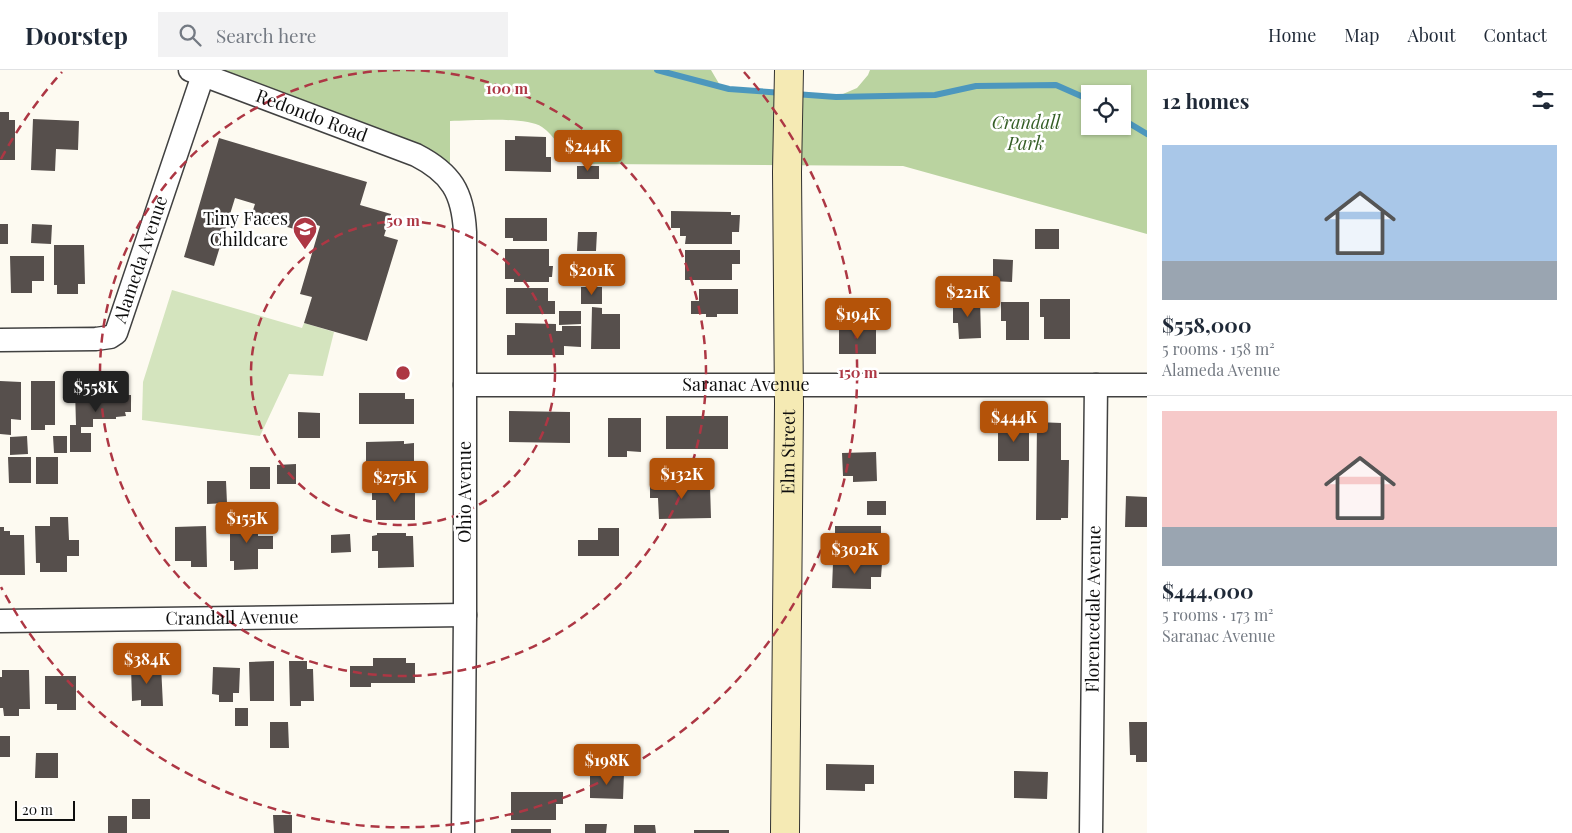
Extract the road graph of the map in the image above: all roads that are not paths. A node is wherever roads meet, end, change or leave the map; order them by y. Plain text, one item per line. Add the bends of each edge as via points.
1 (789, 70) edge
2 (196, 72) edge
3 (432, 163) joint
4 (0, 340) edge
5 (465, 385) junction
6 (789, 385) junction
7 (1096, 385) junction
8 (1147, 385) edge
9 (465, 615) junction
10 (0, 621) edge
11 (463, 833) edge
12 (785, 833) edge
13 (1091, 833) edge

1 - 6 street, Elm Street
2 - 3 street, Redondo Road
2 - 4 street, Alameda Avenue via 116,333 96,339
3 - 5 street, Ohio Avenue via 450,178 462,207 465,232
5 - 6 street, Saranac Avenue
5 - 9 street, Ohio Avenue
6 - 7 street, Saranac Avenue
6 - 12 street, Elm Street
7 - 8 street, Saranac Avenue
7 - 13 street, Florencedale Avenue
9 - 10 street, Crandall Avenue
9 - 11 street, Ohio Avenue

